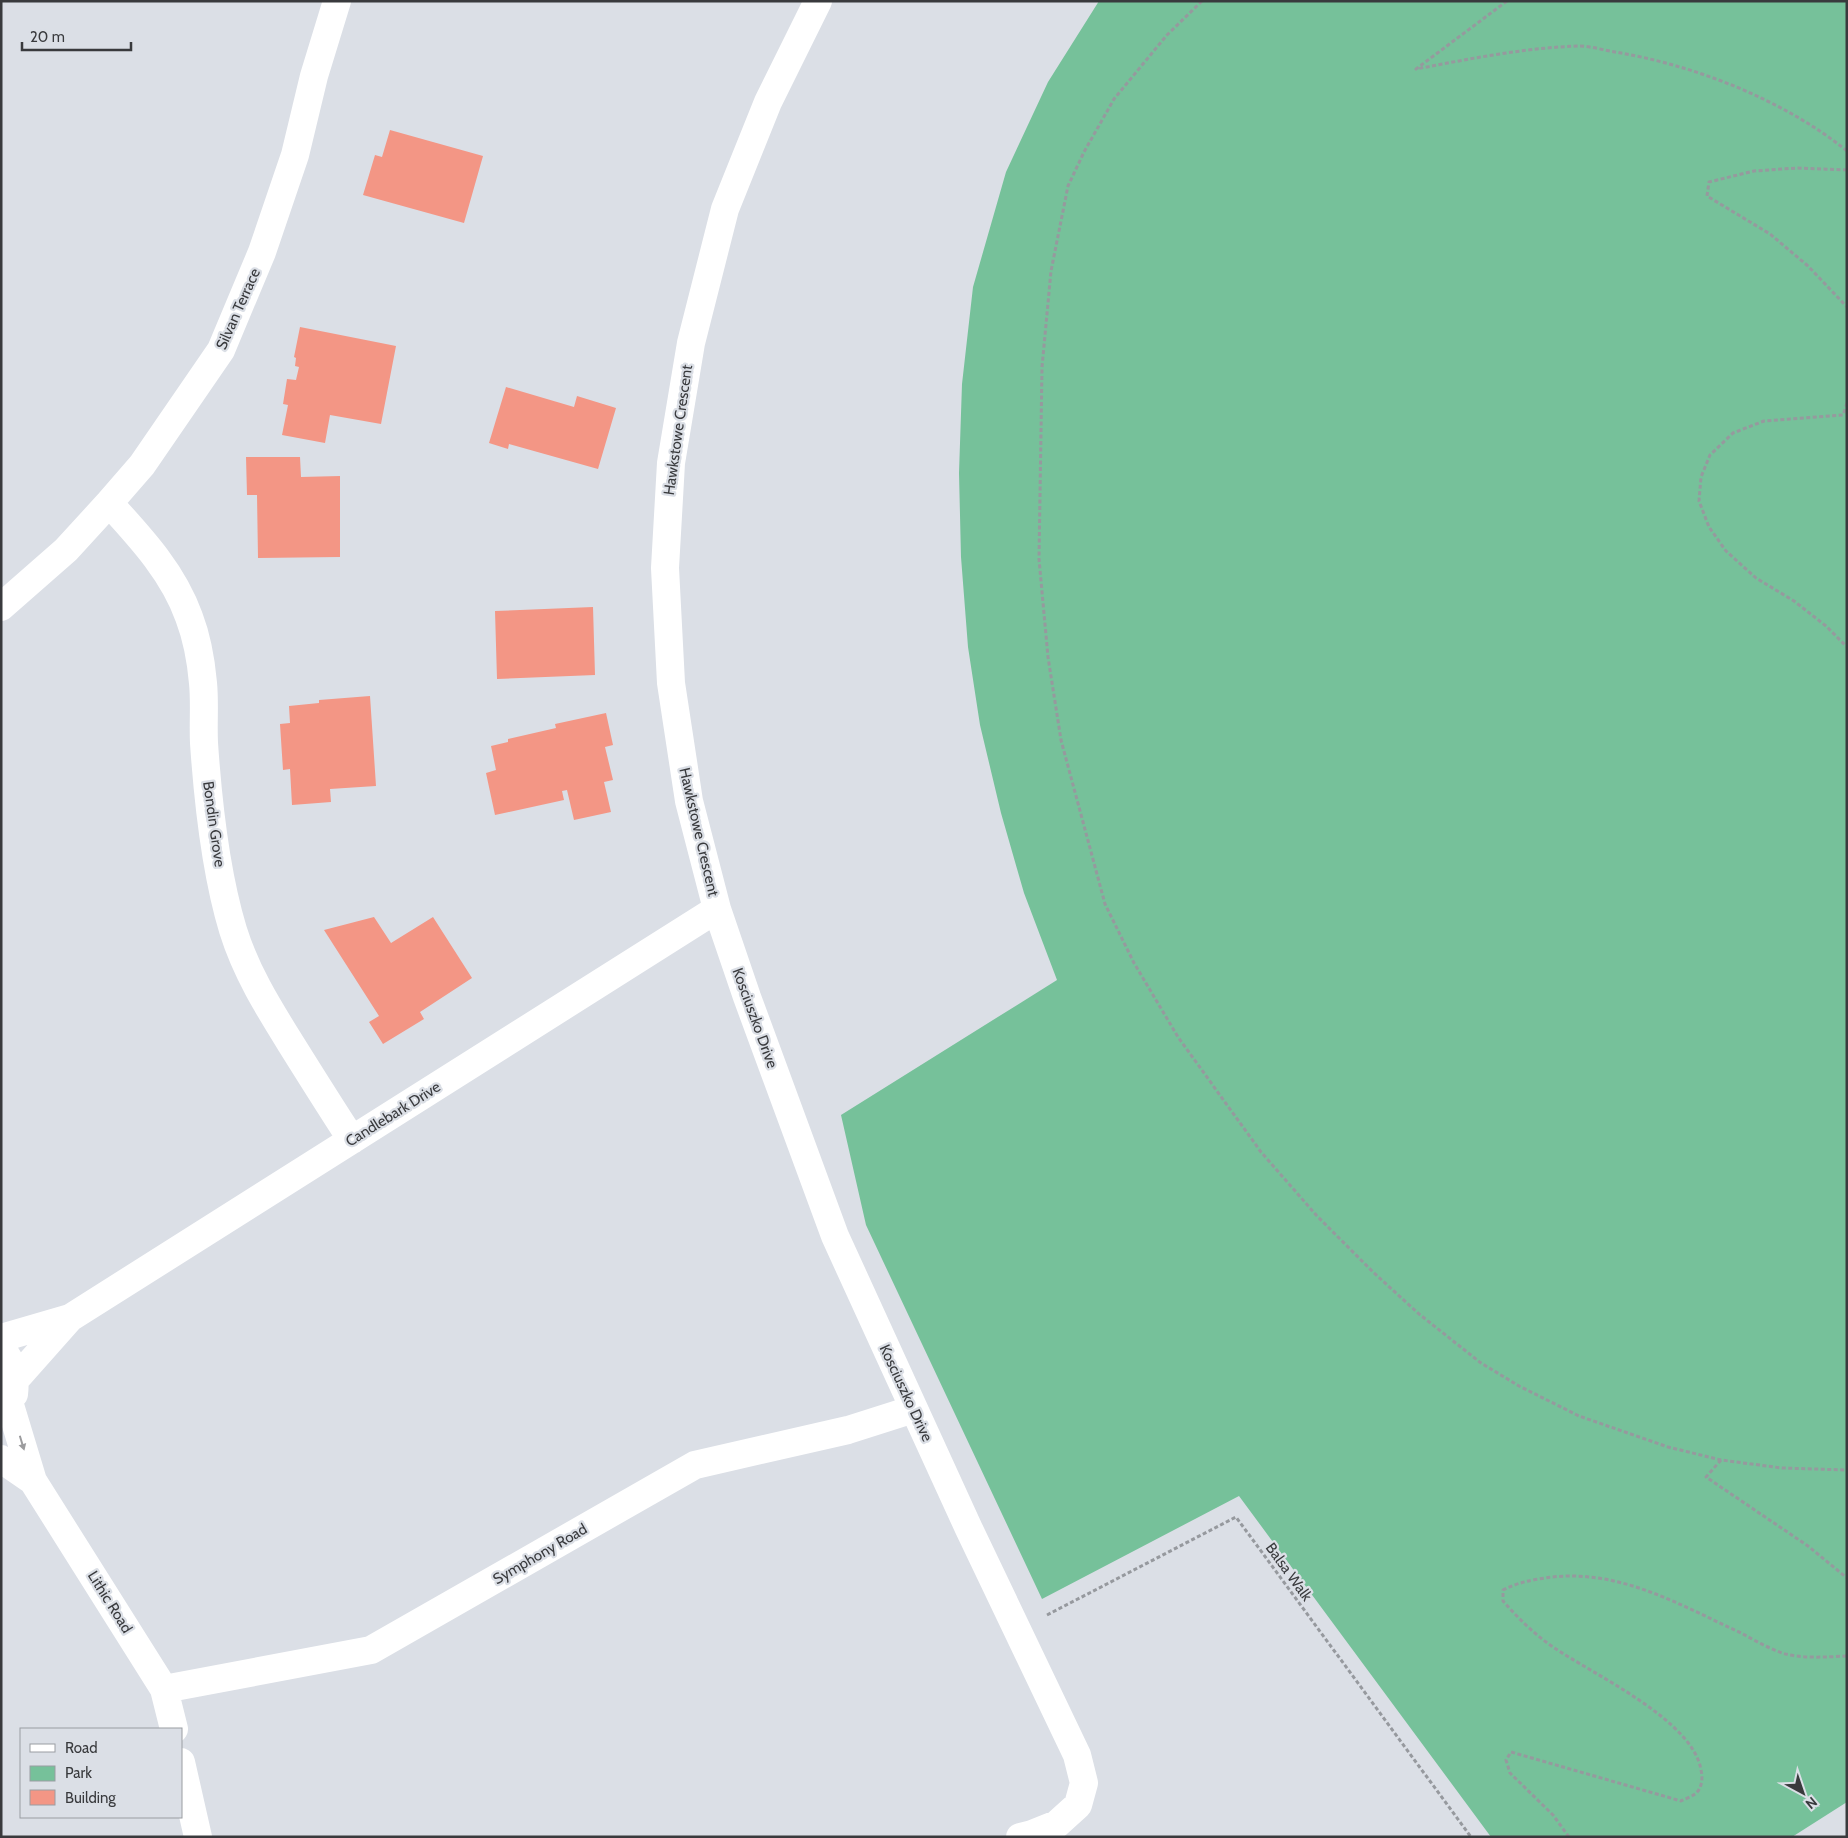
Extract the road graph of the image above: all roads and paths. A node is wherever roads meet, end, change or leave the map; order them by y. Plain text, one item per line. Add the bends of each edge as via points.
1 (337, 1) edge
2 (818, 1) edge
3 (1202, 1) edge
4 (1508, 1) edge
5 (1847, 151) edge
6 (1847, 170) edge
7 (1847, 307) edge
8 (1847, 402) edge
9 (109, 503) junction
10 (1, 608) edge
11 (1847, 647) edge
12 (717, 909) junction
13 (352, 1140) junction
14 (70, 1318) junction
15 (1, 1338) edge
16 (1, 1349) edge
17 (9, 1401) edge
18 (914, 1409) junction
19 (1, 1459) edge
20 (1721, 1460) junction
21 (1847, 1470) edge
22 (33, 1481) junction
23 (1847, 1578) edge
24 (1018, 1631) junction
25 (1847, 1656) edge
26 (164, 1689) junction
27 (174, 1728) edge
28 (182, 1766) edge
29 (198, 1837) edge
30 (1020, 1837) edge
31 (1471, 1837) edge
32 (1569, 1837) edge

1 - 9 street, Silvan Terrace via 295,155 265,244 221,350 142,465
2 - 12 street, Hawkstowe Crescent via 768,102 724,209 690,343 671,463 665,568 671,683 689,801
3 - 20 path via 1167,35 1114,99 1084,152 1068,186 1051,271 1042,367 1039,558 1048,658 1061,740 1105,904 1134,963 1178,1037 1261,1152 1316,1216 1419,1314 1481,1363 1579,1416 1668,1447
4 - 5 path via 1416,69 1498,54 1579,46 1634,55 1726,82 1794,115
6 - 7 path via 1797,168 1754,171 1709,182 1707,196 1770,234 1808,266
8 - 11 path via 1843,415 1764,421 1733,433 1710,455 1701,476 1699,501 1709,527 1726,551 1756,578 1794,601 1826,626
9 - 10 street, Silvan Terrace via 66,550
9 - 13 street, Bondin Grove via 146,543 189,616 198,647 203,684 209,800 220,870 241,956 267,1004
12 - 13 street, Candlebark Drive
12 - 18 street, Kosciuszko Drive via 835,1236
13 - 14 street, Candlebark Drive
14 - 15 street, Candlebark Drive
14 - 17 street, Candlebark Drive
16 - 17 street, Lithic Road via 12,1365
17 -> 22 street, Lithic Road
18 - 24 street, Kosciuszko Drive
18 - 26 street, Symphony Road via 848,1430 695,1465 370,1650
19 - 22 street, Lithic Road
20 - 21 path via 1782,1468
20 - 23 path via 1706,1477 1808,1546
22 - 26 street, Lithic Road
24 - 30 street, Kosciuszko Drive via 1077,1755 1084,1783 1078,1805 1057,1824
24 - 31 path, Balsa Walk via 1236,1517
25 - 32 path via 1821,1658 1783,1653 1630,1584 1599,1577 1559,1575 1516,1583 1503,1590 1502,1602 1526,1626 1552,1647 1662,1716 1689,1743 1700,1762 1703,1780 1696,1794 1681,1801 1511,1752 1506,1760 1510,1773 1553,1815
26 - 27 street, Lithic Road
28 - 29 street

